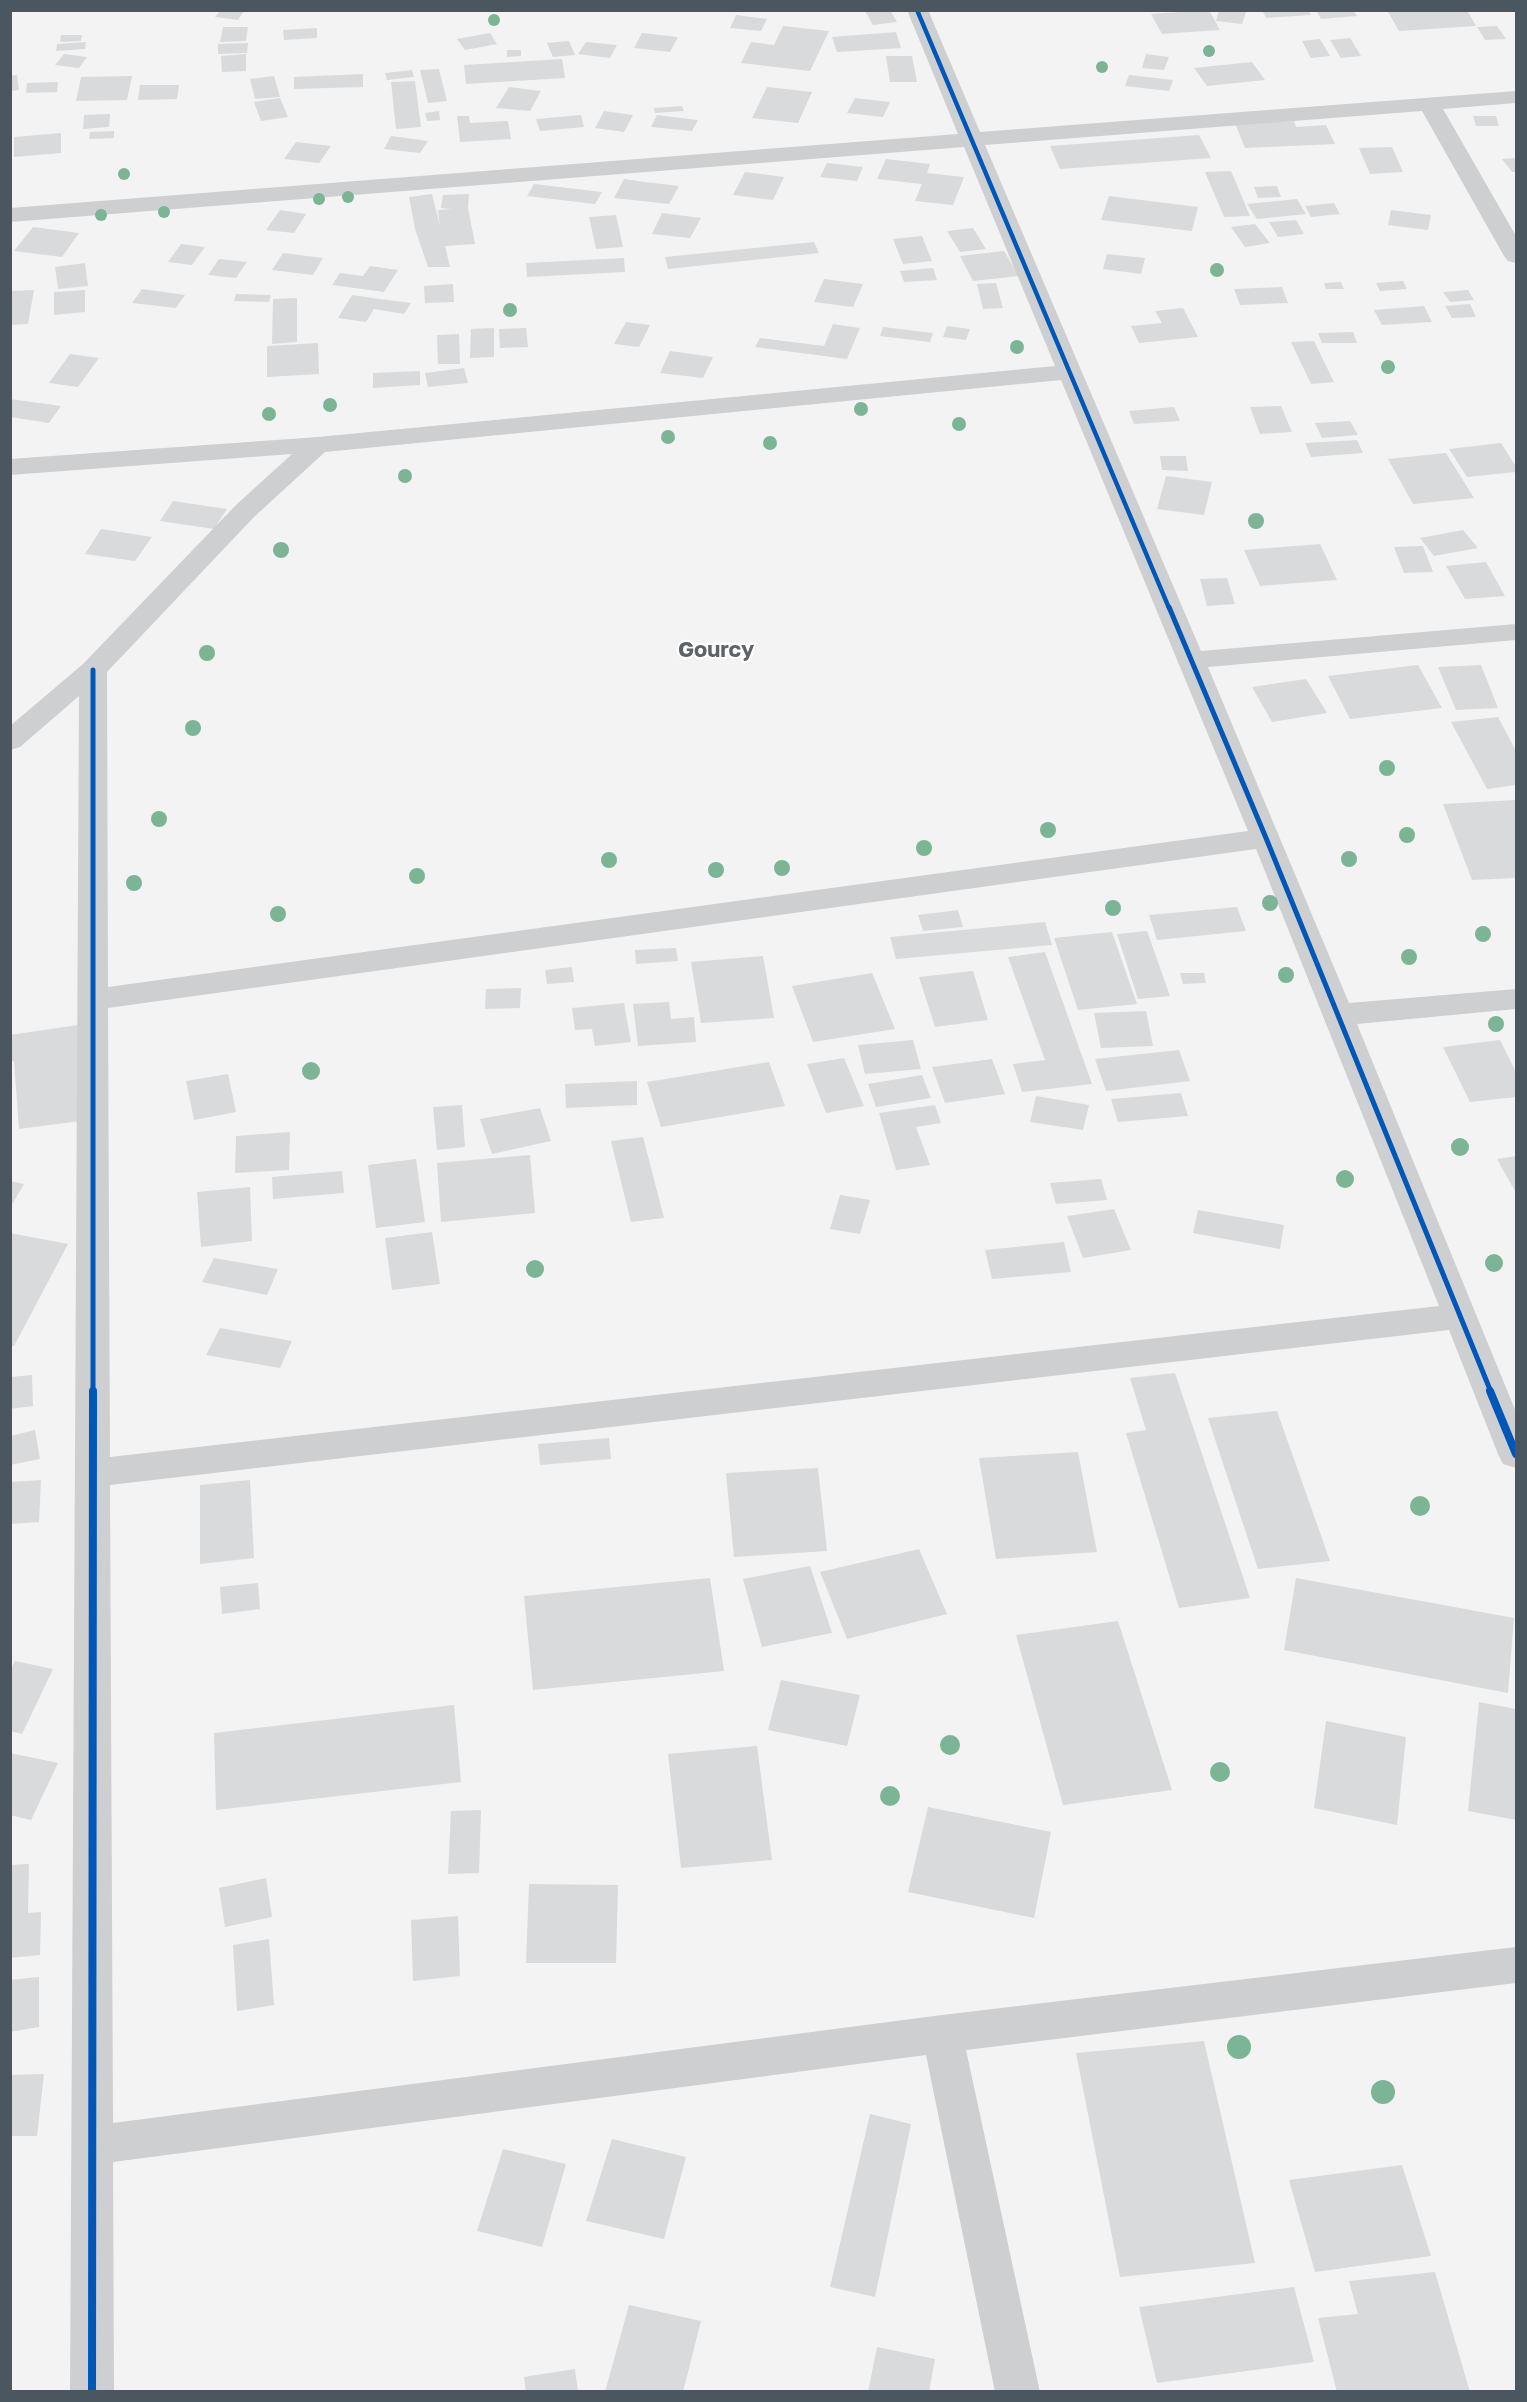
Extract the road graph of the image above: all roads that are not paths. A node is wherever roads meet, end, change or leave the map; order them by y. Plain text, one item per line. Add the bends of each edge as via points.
1 (917, 10) edge
2 (1516, 98) edge
3 (1429, 104) junction
4 (972, 139) junction
5 (10, 215) edge
6 (1516, 256) edge
7 (1071, 372) junction
8 (318, 446) junction
9 (10, 468) edge
10 (1516, 632) edge
11 (1190, 660) junction
12 (93, 670) junction
13 (10, 741) edge
14 (1266, 838) junction
15 (1516, 999) edge
16 (92, 1000) junction
17 (1336, 1015) junction
18 (1460, 1316) junction
19 (1516, 1454) edge
20 (92, 1473) junction
21 (1516, 1965) edge
22 (942, 2034) junction
23 (92, 2145) junction
24 (92, 2391) edge
25 (1018, 2391) edge

1 - 4 street
2 - 3 street
3 - 4 street
3 - 6 street
4 - 5 street
4 - 7 street
7 - 8 street
7 - 11 street
8 - 9 street
8 - 12 street via 245,511
10 - 11 street
11 - 14 street
12 - 13 street
12 - 16 street
14 - 16 street
14 - 17 street
15 - 17 street
16 - 20 street
17 - 18 street
18 - 19 street
18 - 20 street
20 - 23 street
21 - 22 street
22 - 23 street
22 - 25 street
23 - 24 street

